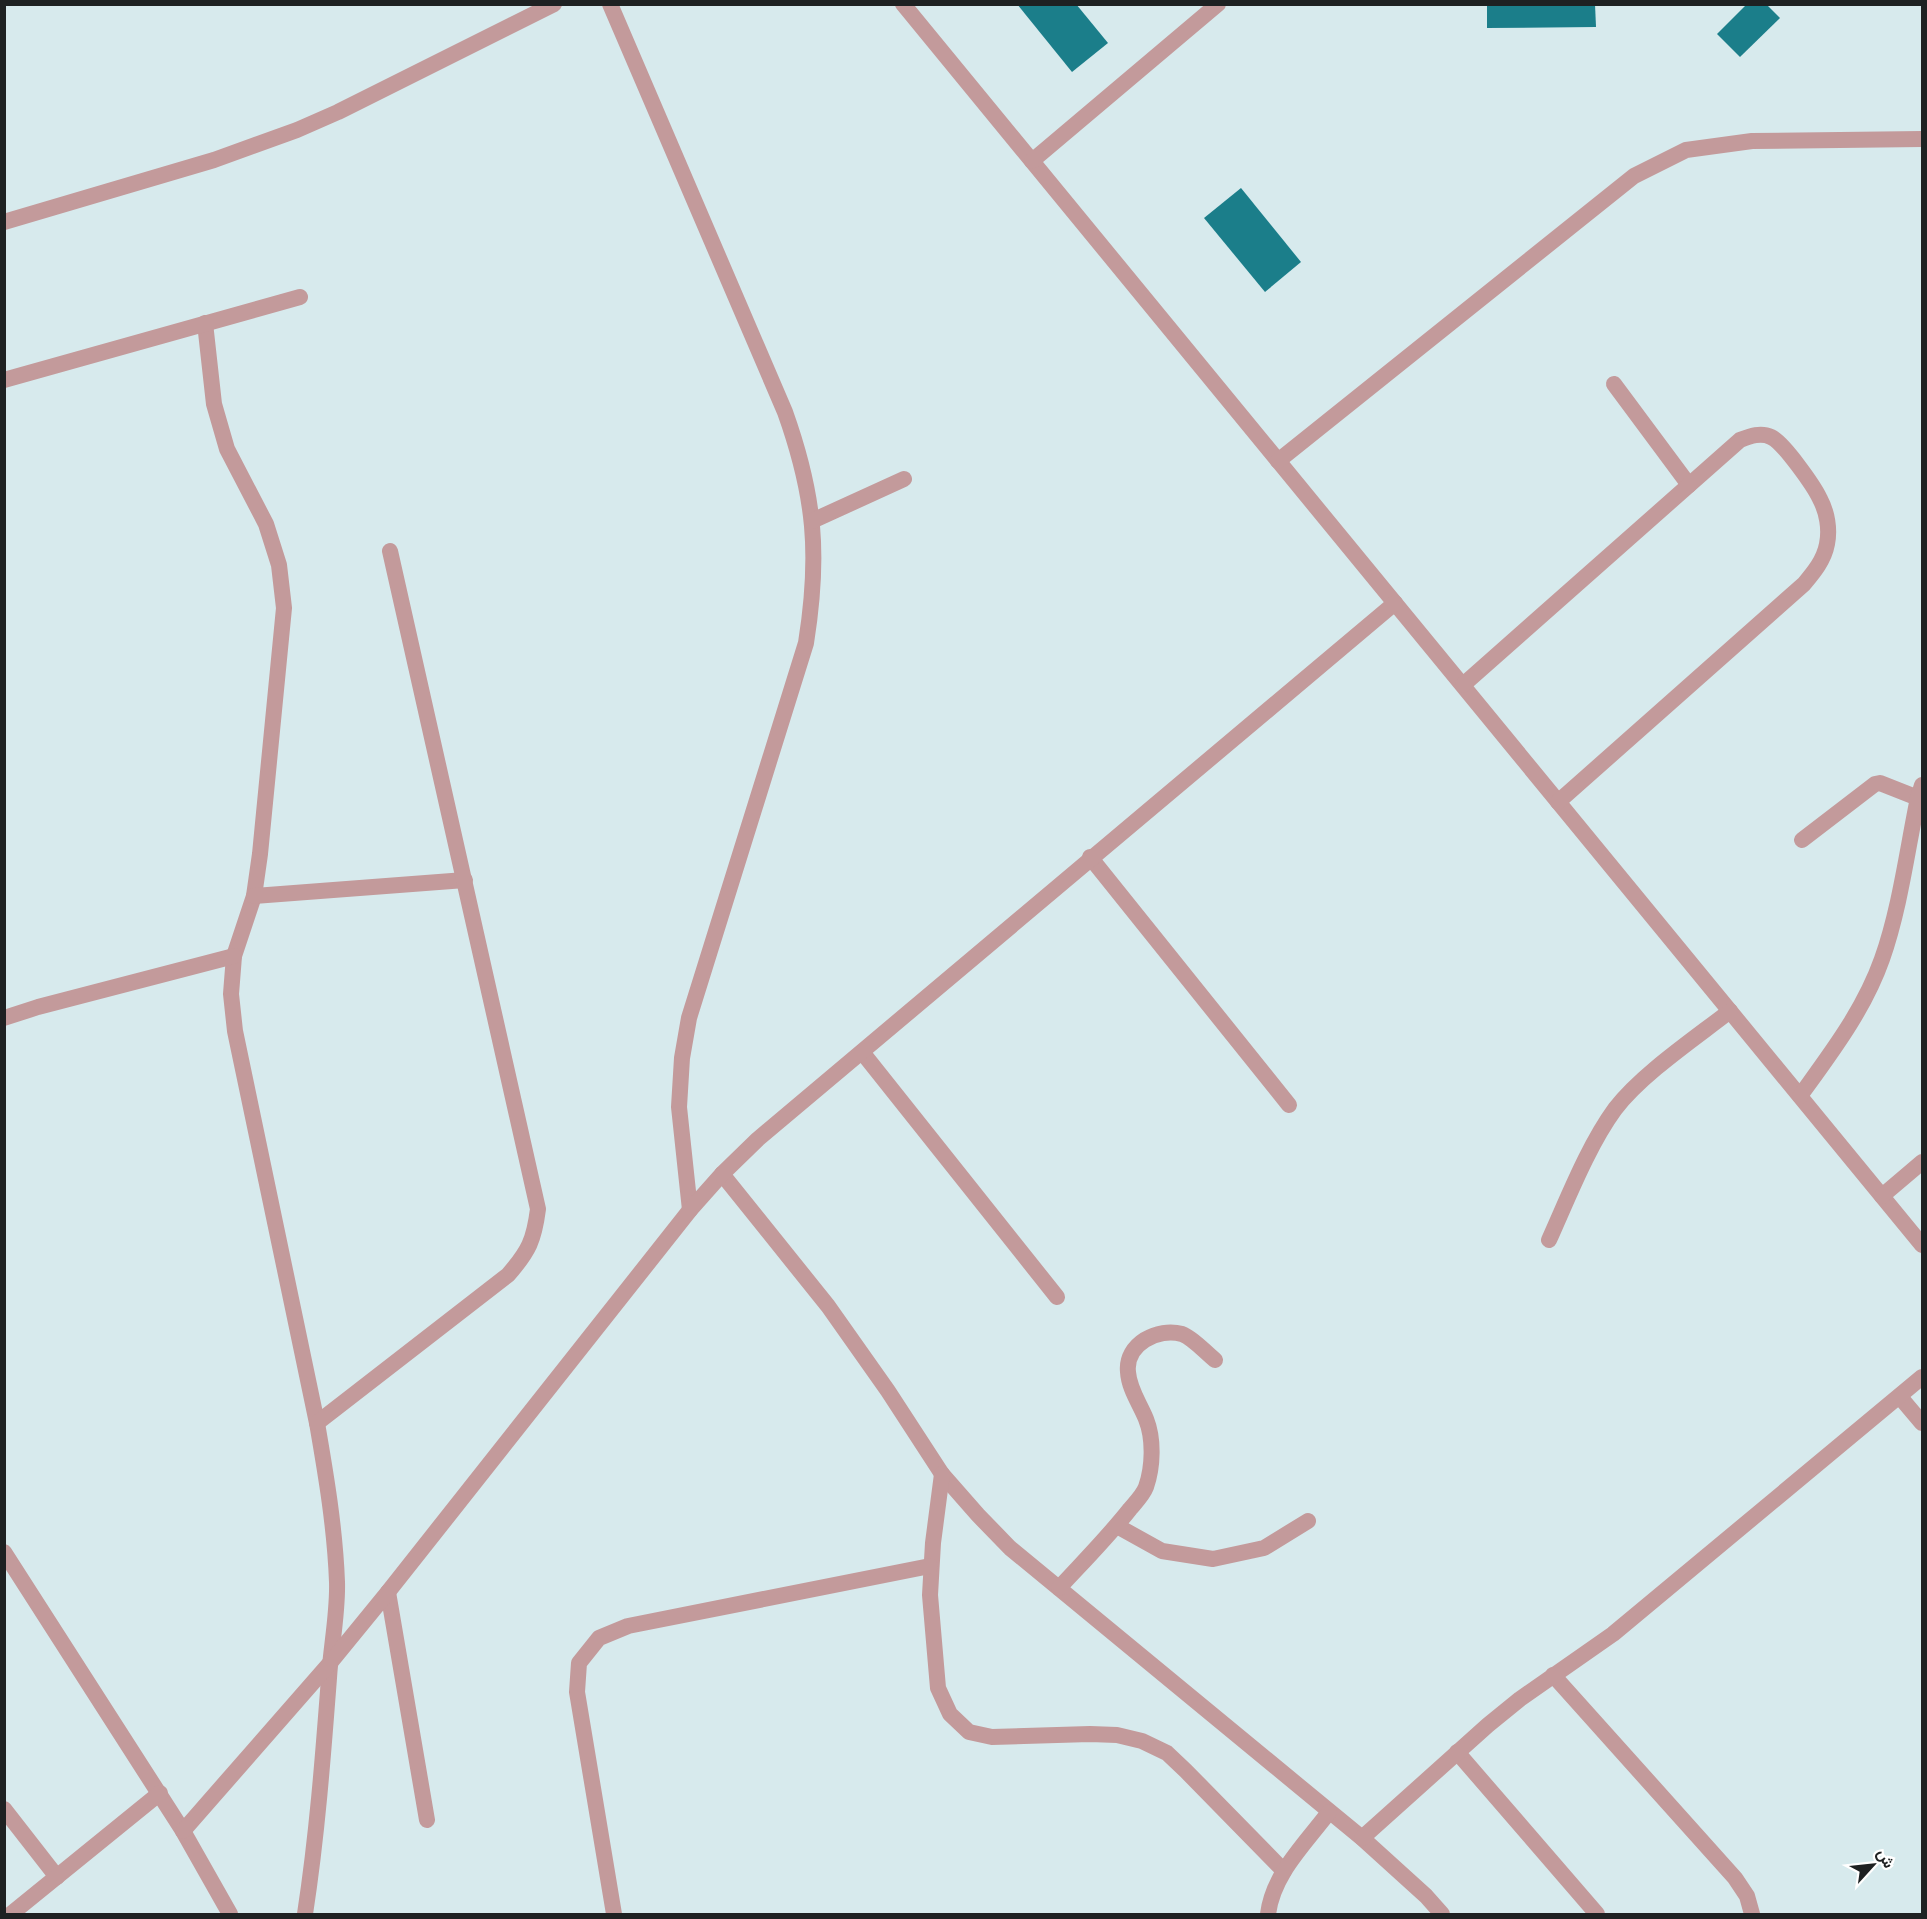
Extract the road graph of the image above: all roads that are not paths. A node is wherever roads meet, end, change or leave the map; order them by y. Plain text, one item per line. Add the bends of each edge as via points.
1 (554, 4) edge
2 (610, 4) edge
3 (903, 4) edge
4 (1218, 4) edge
5 (1923, 139) edge
6 (1032, 161) junction
7 (4, 222) edge
8 (300, 297) dead end
9 (205, 323) junction
10 (4, 380) edge
11 (1614, 384) dead end
12 (1278, 461) junction
13 (904, 479) dead end
14 (1689, 485) junction
15 (812, 521) junction
16 (390, 551) dead end
17 (1395, 603) junction
18 (1463, 685) junction
19 (1920, 792) edge
20 (1558, 802) junction
21 (1802, 840) dead end
22 (1090, 857) junction
23 (465, 880) junction
24 (254, 896) junction
25 (234, 956) junction
26 (1730, 1011) junction
27 (4, 1018) edge
28 (862, 1052) junction
29 (1800, 1096) junction
30 (1289, 1105) dead end
31 (1923, 1162) edge
32 (722, 1174) junction
33 (1882, 1196) junction
34 (690, 1210) junction
35 (1549, 1240) dead end
36 (1923, 1245) edge
37 (1057, 1296) dead end
38 (1215, 1360) dead end
39 (1923, 1377) edge
40 (1900, 1397) junction
41 (317, 1423) junction
42 (1923, 1423) edge
43 (942, 1474) junction
44 (1308, 1521) dead end
45 (1117, 1526) junction
46 (4, 1552) edge
47 (930, 1566) junction
48 (1059, 1588) junction
49 (388, 1592) junction
50 (330, 1664) junction
51 (1553, 1676) junction
52 (1457, 1752) junction
53 (159, 1793) junction
54 (4, 1809) edge
55 (1329, 1812) junction
56 (427, 1820) dead end
57 (183, 1831) junction
58 (1362, 1838) junction
59 (1284, 1871) junction
60 (57, 1877) junction
61 (11, 1914) edge
62 (230, 1914) edge
63 (305, 1914) edge
64 (614, 1914) edge
65 (1268, 1914) edge
66 (1442, 1914) edge
67 (1597, 1914) edge
68 (1752, 1914) edge

1 - 7 lane via 297,130 214,160
2 - 15 lane via 785,412 807,484
3 - 6 lane
4 - 6 lane
5 - 12 lane via 1752,141 1686,150 1634,176
6 - 12 lane
8 - 9 lane
9 - 10 lane
9 - 24 lane via 214,404 227,449 266,524 279,565 284,608
11 - 14 lane
12 - 17 lane
13 - 15 lane
14 - 18 lane
14 - 20 lane via 1740,440 1754,434 1770,436 1783,446 1820,498 1827,520 1827,544 1819,566 1804,584
15 - 34 lane via 812,603 806,643 689,1018 679,1107
16 - 23 lane
17 - 18 lane
17 - 22 lane
18 - 20 lane
19 - 21 lane via 1875,784
19 - 29 lane via 1882,960 1853,1019
20 - 26 lane
22 - 28 lane
22 - 30 lane
23 - 24 lane
23 - 41 lane via 538,1209 534,1234 524,1256 508,1275
24 - 25 lane
25 - 27 lane
25 - 41 lane via 231,993 235,1031
26 - 29 lane
26 - 35 lane via 1636,1086 1616,1109 1599,1134
28 - 32 lane
28 - 37 lane
29 - 33 lane
31 - 33 lane
32 - 34 lane
32 - 43 lane via 828,1306
33 - 36 lane
34 - 49 lane
38 - 45 lane via 1185,1335 1166,1331 1147,1337 1133,1352 1127,1371 1147,1422 1150,1467 1145,1489
39 - 40 lane
40 - 42 lane
40 - 51 lane via 1613,1634
41 - 50 lane via 337,1584
43 - 47 lane
43 - 48 lane via 1010,1548
44 - 45 lane via 1264,1548 1213,1559 1162,1551
45 - 48 lane
46 - 53 lane
47 - 59 lane via 938,1688 950,1714 969,1732 992,1737 1117,1735 1142,1741 1167,1753
47 - 64 lane via 628,1626 599,1638 579,1663 577,1692
48 - 55 lane
49 - 50 lane
49 - 56 lane
50 - 57 lane
50 - 63 lane
51 - 52 lane
51 - 68 lane via 1735,1878 1747,1896
52 - 58 lane
52 - 67 lane
53 - 57 lane
53 - 60 lane
54 - 60 lane
55 - 58 lane
55 - 59 lane
57 - 62 lane
58 - 66 lane
59 - 65 lane
60 - 61 lane

